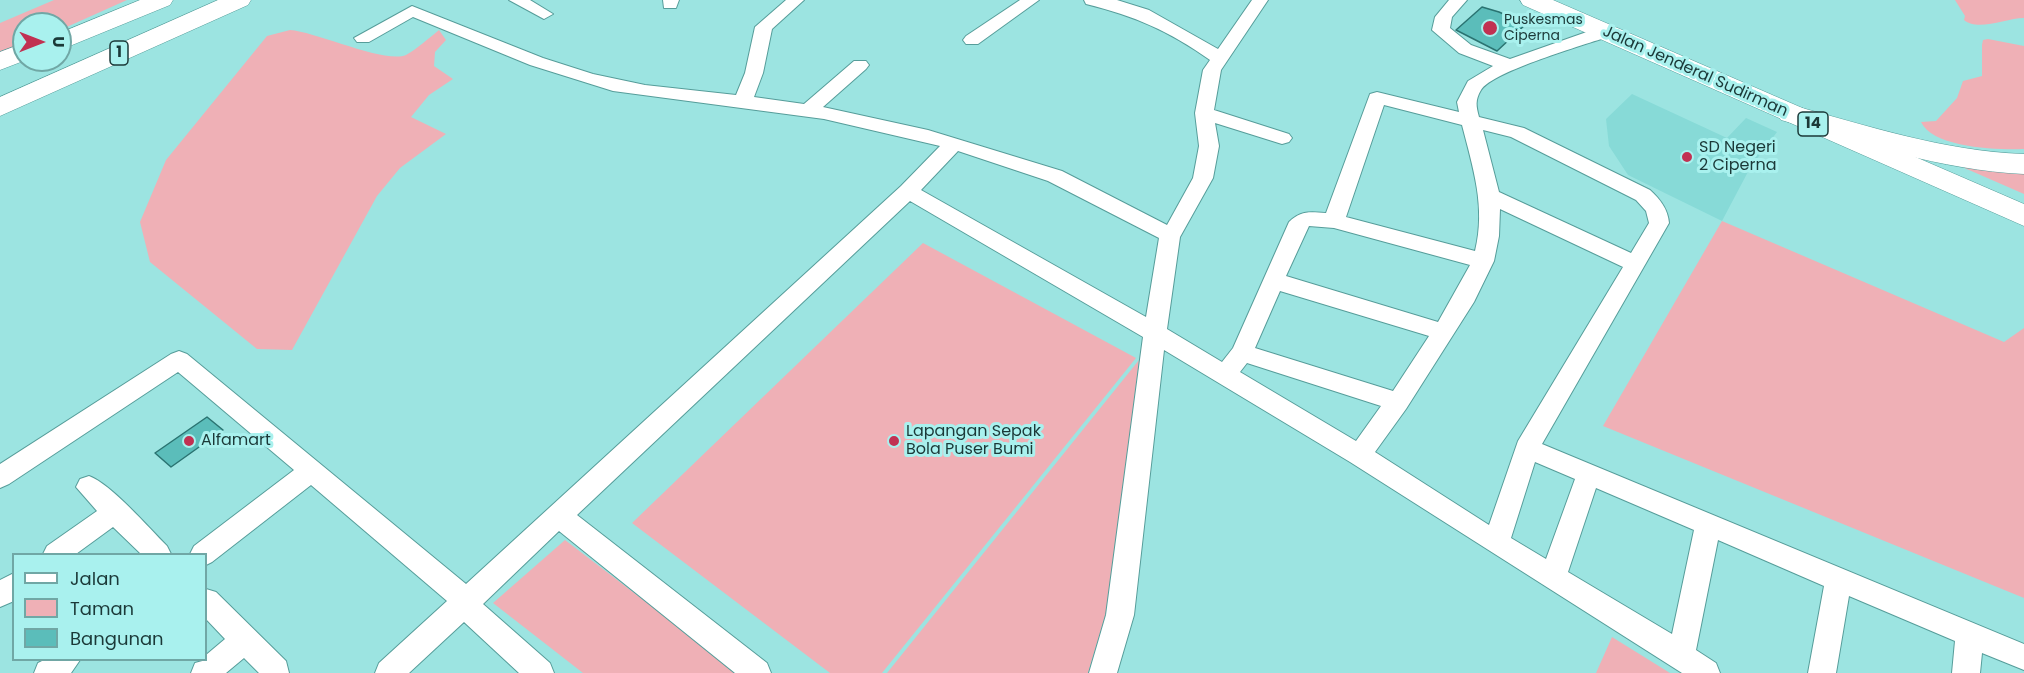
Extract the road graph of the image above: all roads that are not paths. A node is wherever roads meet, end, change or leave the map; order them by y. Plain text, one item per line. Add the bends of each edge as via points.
1 (139, 0) edge
2 (161, 0) edge
3 (239, 0) edge
4 (429, 0) edge
5 (517, 0) edge
6 (796, 0) edge
7 (1031, 0) edge
8 (1092, 0) edge
9 (1260, 0) edge
10 (1459, 0) edge
11 (1532, 0) edge
12 (412, 11) junction
13 (544, 14) dead end
14 (72, 30) edge
15 (1604, 32) junction
16 (72, 37) edge
17 (363, 38) dead end
18 (972, 40) dead end
19 (1218, 57) junction
20 (860, 65) dead end
21 (1508, 65) junction
22 (743, 102) junction
23 (0, 107) edge
24 (809, 110) junction
25 (1204, 113) junction
26 (1791, 114) junction
27 (1470, 119) junction
28 (1281, 138) dead end
29 (954, 143) junction
30 (2024, 164) edge
31 (908, 191) junction
32 (1490, 196) junction
33 (2024, 216) edge
34 (1334, 221) junction
35 (1170, 235) junction
36 (1483, 261) junction
37 (1634, 263) junction
38 (1281, 283) dead end
39 (1443, 332) junction
40 (1155, 333) junction
41 (1242, 353) junction
42 (1224, 376) junction
43 (1398, 402) junction
44 (1527, 448) junction
45 (1359, 455) junction
46 (312, 471) junction
47 (1589, 474) junction
48 (0, 477) edge
49 (89, 487) dead end
50 (115, 512) junction
51 (559, 516) junction
52 (1708, 523) junction
53 (1496, 543) junction
54 (59, 553) edge
55 (156, 553) edge
56 (206, 553) edge
57 (1553, 576) junction
58 (1839, 579) junction
59 (207, 602) edge
60 (465, 604) junction
61 (1970, 633) junction
62 (245, 640) junction
63 (1681, 657) junction
64 (2024, 657) edge
65 (65, 661) edge
66 (527, 669) edge
67 (276, 671) dead end
68 (48, 673) edge
69 (205, 673) edge
70 (389, 673) edge
71 (757, 673) edge
72 (1103, 673) edge
73 (1706, 673) edge
74 (1822, 673) edge
75 (1966, 673) edge

1 - 14 highway
2 - 16 highway, 1
3 - 23 highway, 1
4 - 12 street
5 - 13 street
6 - 22 street via 764,27
7 - 18 street
8 - 19 street via 1163,21
9 - 19 street
10 - 21 street via 1444,14 1441,30 1465,49
11 - 15 highway, Jalan Jenderal Sudirman / 14
12 - 17 street
12 - 22 street via 493,42 532,62 613,86
15 - 21 street
15 - 26 highway, Jalan Jenderal Sudirman / 14
19 - 25 street via 1208,83
20 - 24 street
21 - 27 street via 1474,85 1466,102
22 - 24 street
24 - 29 street via 886,123
25 - 28 street
25 - 35 street via 1209,146 1203,178
26 - 30 highway via 1968,159
26 - 33 highway, Jalan Jenderal Sudirman / 14
27 - 32 street
27 - 34 street via 1375,99
27 - 37 street via 1516,132 1643,195 1659,214 1659,223
29 - 31 street
29 - 35 street via 1055,176
31 - 40 street
31 - 51 street
32 - 36 street via 1489,236
32 - 37 street
34 - 36 street
34 - 41 street via 1304,219 1296,227
35 - 40 street
36 - 39 street
37 - 44 street
38 - 39 street
39 - 43 street
40 - 42 street
40 - 72 street via 1120,615
41 - 42 street
41 - 43 street
42 - 45 street
43 - 45 street
44 - 47 street
44 - 53 street
45 - 53 street
46 - 48 street via 179,360
46 - 56 street
46 - 60 street via 454,590
47 - 52 street
47 - 57 street
49 - 50 street
50 - 54 street
50 - 55 street
51 - 60 street
51 - 71 street
52 - 58 street
52 - 63 street
53 - 57 street
57 - 63 street
58 - 61 street
58 - 74 street
59 - 62 street
60 - 66 street
60 - 70 street
61 - 64 street
61 - 75 street
62 - 67 street
62 - 69 street
63 - 73 street
65 - 68 street

